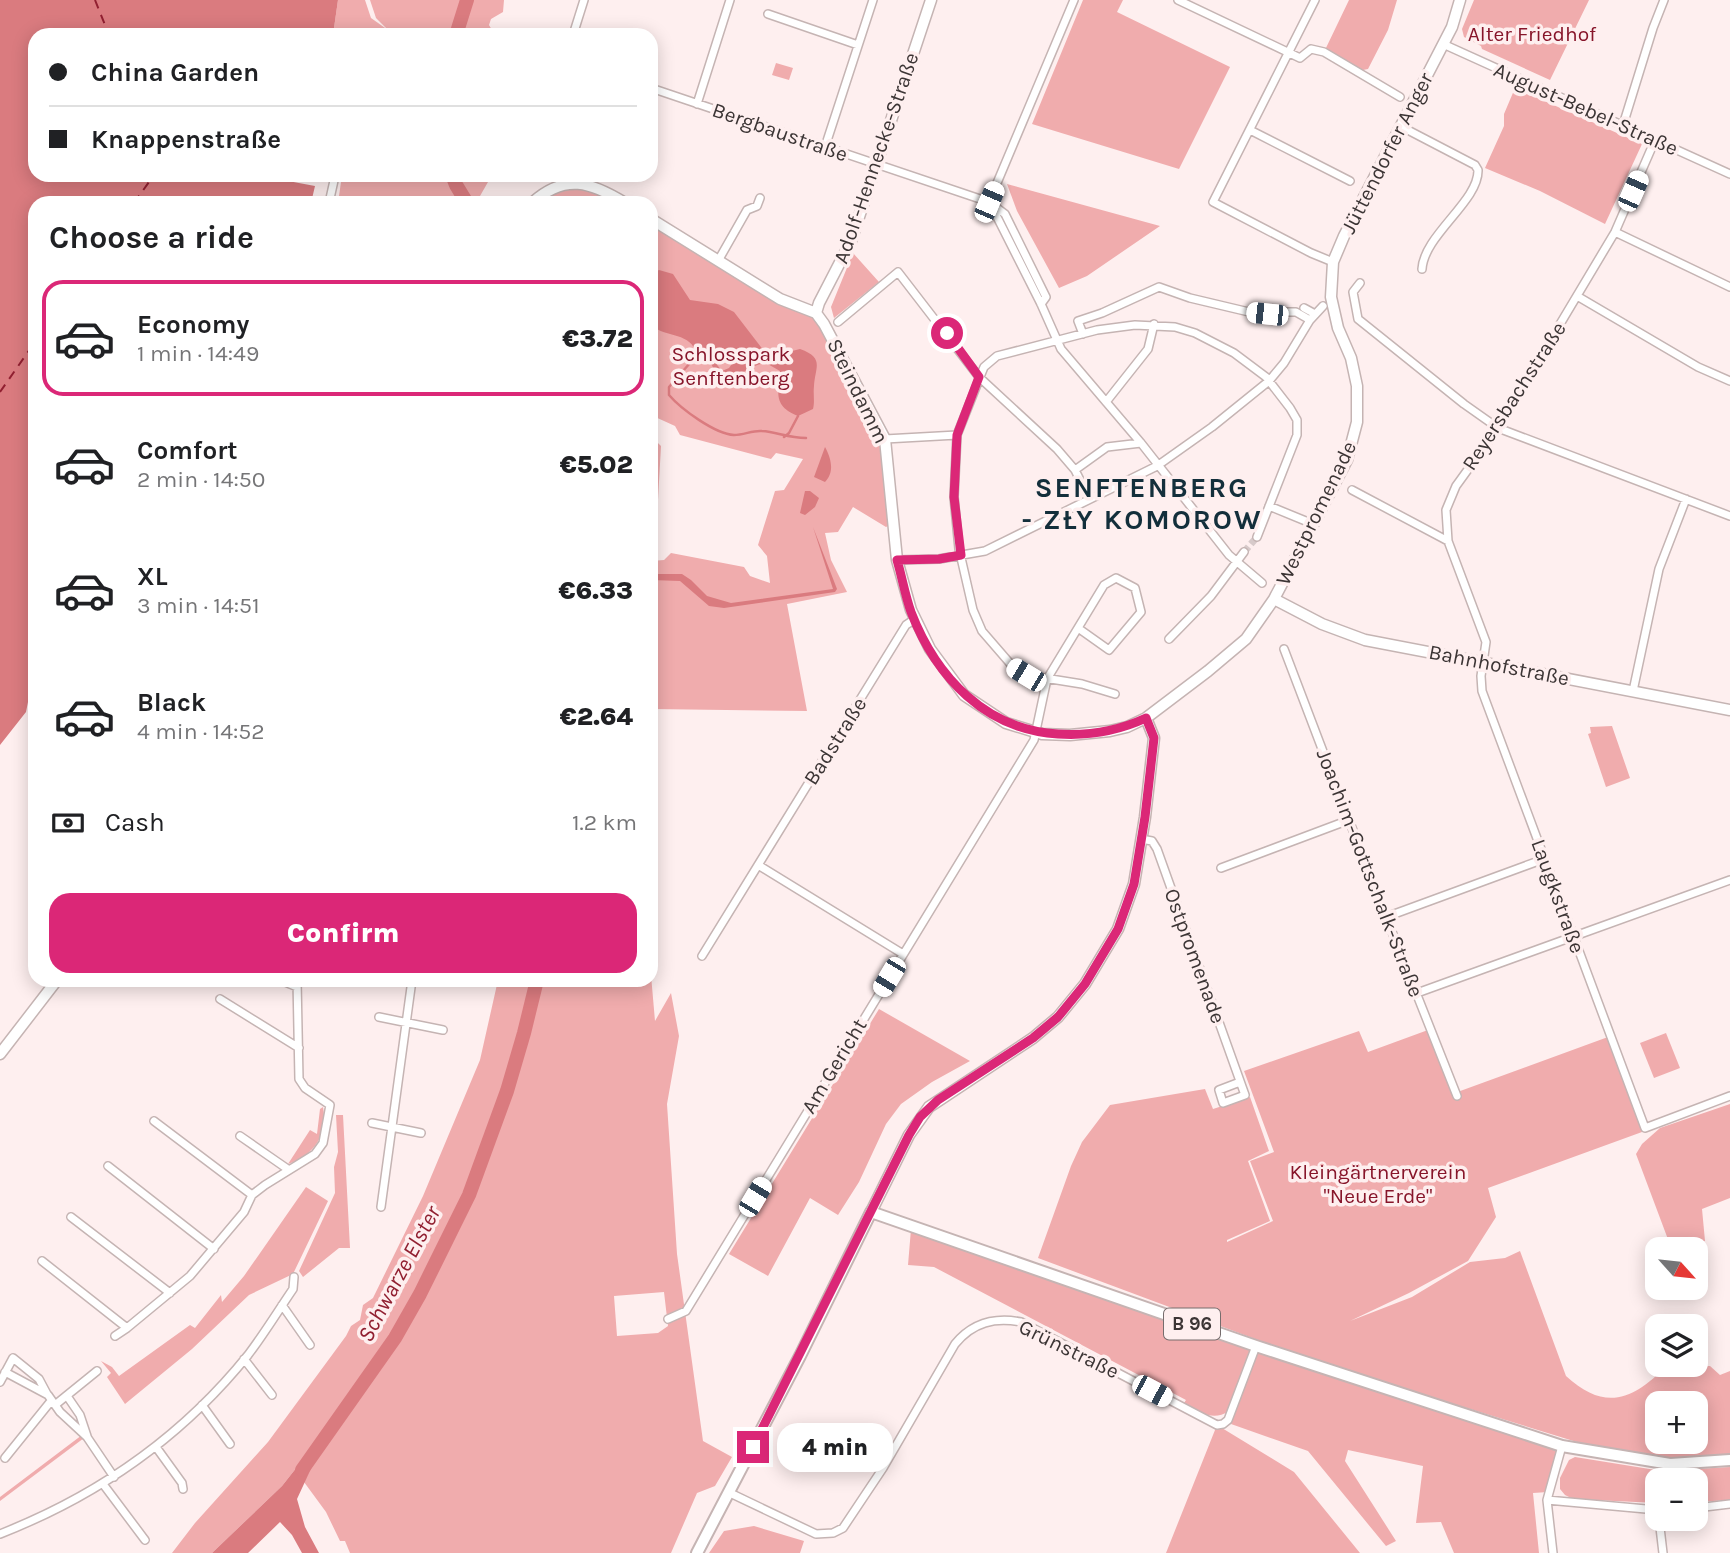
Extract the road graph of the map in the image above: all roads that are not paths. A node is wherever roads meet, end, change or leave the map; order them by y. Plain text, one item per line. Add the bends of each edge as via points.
1 (584, 0) edge
2 (730, 0) edge
3 (873, 0) edge
4 (931, 0) edge
5 (1074, 0) edge
6 (1178, 0) edge
7 (1315, 0) edge
8 (1460, 0) edge
9 (1664, 0) edge
10 (768, 15) dead end
11 (575, 28) edge
12 (1443, 44) junction
13 (858, 45) junction
14 (1289, 53) junction
15 (658, 90) edge
16 (1400, 97) dead end
17 (697, 104) junction
18 (1623, 125) junction
19 (1402, 127) junction
20 (1250, 130) junction
21 (1655, 140) junction
22 (825, 147) junction
23 (877, 165) junction
24 (1730, 174) edge
25 (1350, 181) dead end
26 (565, 182) edge
27 (581, 182) edge
28 (542, 196) edge
29 (611, 196) edge
30 (760, 198) dead end
31 (989, 202) junction
32 (658, 223) edge
33 (1615, 232) junction
34 (718, 261) junction
35 (1333, 262) junction
36 (1422, 269) dead end
37 (1360, 283) dead end
38 (1730, 287) edge
39 (1577, 296) junction
40 (1323, 306) dead end
41 (816, 313) junction
42 (1313, 317) junction
43 (838, 322) dead end
44 (1154, 324) junction
45 (1083, 334) junction
46 (1057, 340) junction
47 (979, 377) junction
48 (1269, 381) junction
49 (1730, 381) edge
50 (1108, 399) junction
51 (1499, 428) junction
52 (957, 435) junction
53 (885, 439) junction
54 (1141, 443) junction
55 (1157, 466) junction
56 (1076, 469) junction
57 (1081, 482) tunnel mouth
58 (1352, 490) dead end
59 (1686, 499) junction
60 (1269, 506) junction
61 (1730, 516) edge
62 (1312, 524) junction
63 (1257, 537) tunnel mouth
64 (1448, 541) junction
65 (961, 555) junction
66 (1238, 559) junction
67 (897, 560) junction
68 (1262, 583) dead end
69 (1275, 599) junction
70 (915, 619) junction
71 (1078, 628) junction
72 (1169, 639) dead end
73 (1284, 649) dead end
74 (1484, 662) junction
75 (1047, 679) junction
76 (1633, 691) junction
77 (1115, 694) dead end
78 (1730, 710) edge
79 (1146, 718) junction
80 (1035, 732) junction
81 (1349, 820) junction
82 (1141, 839) junction
83 (1544, 859) junction
84 (758, 865) junction
85 (1221, 868) dead end
86 (1730, 880) edge
87 (1386, 917) junction
88 (1573, 936) junction
89 (903, 954) junction
90 (702, 956) dead end
91 (52, 987) edge
92 (297, 987) edge
93 (411, 987) edge
94 (1417, 993) junction
95 (220, 999) dead end
96 (379, 1017) dead end
97 (408, 1021) junction
98 (443, 1030) dead end
99 (299, 1048) junction
100 (0, 1054) edge
101 (1240, 1082) dead end
102 (1457, 1096) dead end
103 (1730, 1096) edge
104 (154, 1121) dead end
105 (372, 1123) dead end
106 (393, 1126) junction
107 (421, 1133) dead end
108 (240, 1136) dead end
109 (108, 1166) dead end
110 (289, 1170) junction
111 (252, 1195) junction
112 (381, 1207) dead end
113 (871, 1212) junction
114 (71, 1217) dead end
115 (214, 1249) junction
116 (42, 1261) dead end
117 (294, 1277) dead end
118 (170, 1293) junction
119 (282, 1305) junction
120 (668, 1319) dead end
121 (127, 1328) junction
122 (115, 1336) dead end
123 (310, 1345) dead end
124 (1256, 1346) junction
125 (0, 1359) edge
126 (244, 1359) junction
127 (9, 1364) junction
128 (97, 1371) dead end
129 (5, 1372) junction
130 (0, 1382) edge
131 (272, 1395) dead end
132 (66, 1396) junction
133 (51, 1401) junction
134 (202, 1405) junction
135 (87, 1437) junction
136 (230, 1444) dead end
137 (1562, 1446) junction
138 (156, 1447) junction
139 (5, 1458) dead end
140 (1730, 1460) edge
141 (114, 1477) junction
142 (103, 1484) junction
143 (183, 1489) dead end
144 (730, 1493) junction
145 (1547, 1500) junction
146 (1730, 1504) edge
147 (1708, 1507) edge
148 (1645, 1509) edge
149 (1660, 1531) edge
150 (0, 1534) edge
151 (145, 1540) dead end
152 (697, 1553) edge
153 (1553, 1553) edge
154 (1663, 1553) edge

1 - 11 street
2 - 17 street
3 - 13 street
4 - 23 main road, Adolf-Hennecke-Straße
5 - 31 street
6 - 14 street
7 - 14 street
8 - 12 main road, Jüttendorfer Anger
9 - 18 street
10 - 13 street
12 - 18 street, August-Bebel-Straße
12 - 19 main road, Jüttendorfer Anger
13 - 22 street
14 - 16 street via 1300,58 1316,49
14 - 20 street
15 - 17 street, Bergbaustraße
17 - 22 street, Bergbaustraße
18 - 21 street, August-Bebel-Straße
19 - 35 main road, Jüttendorfer Anger
19 - 36 street via 1478,170 1474,185 1426,253
20 - 25 street
20 - 35 street via 1213,202
21 - 24 street, August-Bebel-Straße
21 - 33 street, Reyersbachstraße
22 - 23 street, Bergbaustraße
23 - 31 street, Bergbaustraße
23 - 41 main road, Adolf-Hennecke-Straße via 851,241
26 - 28 main road
27 - 29 main road
30 - 34 street via 757,206 747,211
31 - 46 street via 1005,215 1046,297 1041,304
32 - 34 main road
33 - 38 street
33 - 39 street, Reyersbachstraße
34 - 41 main road via 780,299
35 - 62 main road, Westpromenade via 1332,304 1354,369 1358,411 1347,460
37 - 51 street via 1353,292 1358,319
39 - 49 street
39 - 51 street, Reyersbachstraße
40 - 42 street
41 - 53 main road, Steindamm
42 - 45 street via 1302,311 1249,312 1159,287 1078,321
42 - 48 street
43 - 47 street via 898,272
44 - 45 street
44 - 48 street via 1195,333 1234,353
44 - 50 street via 1148,349
45 - 46 street
46 - 47 street via 997,356
46 - 50 street
47 - 52 street
47 - 56 street
48 - 55 street
48 - 60 street via 1297,421 1297,435
50 - 54 street
51 - 59 street
51 - 64 street, Reyersbachstraße via 1449,498 1445,519
52 - 53 street
52 - 65 street via 954,497
53 - 67 main road, Steindamm
54 - 55 street
54 - 56 street via 1107,447
55 - 65 street via 1088,495 985,551
55 - 66 street
56 - 57 street
58 - 64 street
59 - 61 street
59 - 76 street via 1659,569
60 - 62 street
60 - 63 street
62 - 69 main road, Westpromenade
64 - 74 street, Reyersbachstraße via 1486,642
65 - 67 street
65 - 75 street via 982,631 1014,668
66 - 68 street
66 - 72 street via 1211,596
67 - 70 main road, Steindamm
69 - 74 main road, Bahnhofstraße via 1365,640
69 - 79 main road, Steindamm via 1236,648
70 - 80 main road, Steindamm via 930,649 964,695 1006,723
70 - 84 street, Badstraße via 906,625
71 - 71 street, Am Gericht via 1109,650 1141,612 1135,588 1116,578 1104,585
71 - 75 street, Am Gericht
73 - 81 street, Joachim-Gottschalk-Straße
74 - 76 main road, Bahnhofstraße
74 - 83 street, Laugkstraße via 1482,691
75 - 77 street
75 - 80 street, Am Gericht
76 - 78 main road, Bahnhofstraße
79 - 80 main road, Steindamm via 1110,731
79 - 82 main road via 1154,738
80 - 89 street, Am Gericht
81 - 85 street
81 - 87 street, Joachim-Gottschalk-Straße
82 - 101 street, Ostpromenade via 1152,841 1157,849
82 - 113 main road via 1125,914 1085,984 1033,1038 929,1107 909,1135
83 - 87 street
83 - 88 street, Laugkstraße
84 - 89 street
84 - 90 street, Badstraße
86 - 88 street
87 - 94 street, Joachim-Gottschalk-Straße
88 - 94 street
88 - 103 street, Laugkstraße via 1645,1128
89 - 120 street, Am Gericht via 686,1311
91 - 100 main road
92 - 99 street
93 - 97 street
94 - 102 street, Joachim-Gottschalk-Straße
95 - 99 street
96 - 97 street
97 - 98 street
97 - 106 street
99 - 110 street via 299,1079 330,1105 323,1143 315,1154
104 - 111 street
105 - 106 street
106 - 107 street
106 - 112 street
108 - 110 street
109 - 115 street
110 - 111 street
111 - 115 street
113 - 124 main road, B 96
113 - 144 main road
114 - 118 street
115 - 118 street
116 - 121 street
117 - 119 street via 293,1289
118 - 121 street
119 - 123 street
119 - 126 street
121 - 122 street
124 - 137 main road, B 96
124 - 144 street, Grünstraße via 1228,1420 1217,1425 1021,1322 983,1323 955,1344 843,1528 816,1534
125 - 127 street
126 - 131 street
126 - 134 street
127 - 129 street
127 - 133 street via 13,1357 39,1379
128 - 132 street
129 - 130 street
129 - 133 street
132 - 133 street
132 - 135 street via 80,1415
133 - 135 street
133 - 139 street
134 - 136 street
134 - 138 street
135 - 141 street
137 - 140 main road, B 96 via 1670,1464
137 - 145 street
138 - 141 street
138 - 143 street
141 - 142 street
142 - 150 street
142 - 151 street
144 - 152 main road
145 - 148 street
145 - 153 street
146 - 147 street
149 - 154 street

